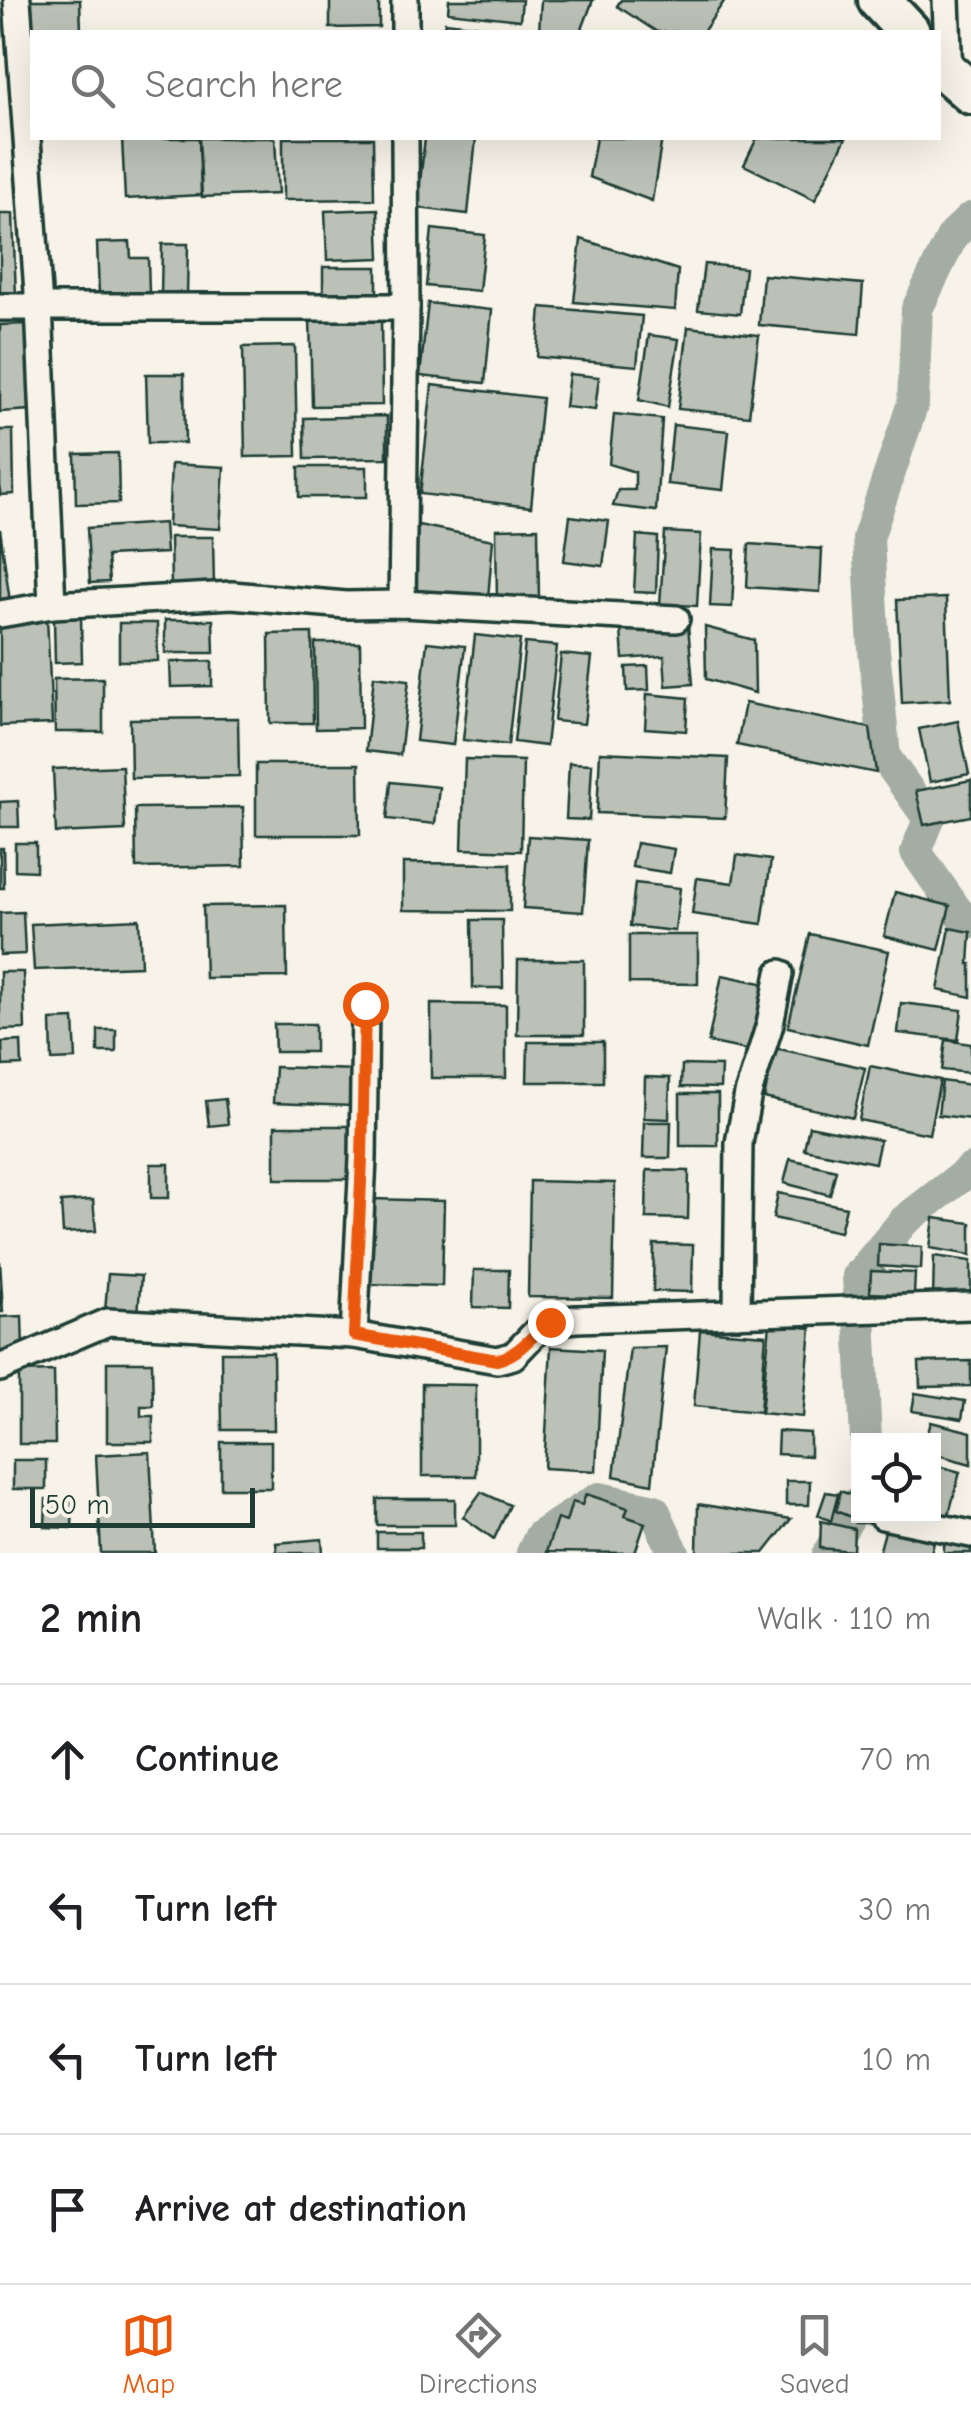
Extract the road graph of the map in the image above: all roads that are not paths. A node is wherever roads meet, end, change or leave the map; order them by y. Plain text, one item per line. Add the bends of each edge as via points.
1 (17, 0) edge
2 (406, 0) edge
3 (878, 0) edge
4 (946, 0) edge
5 (404, 30) edge
6 (907, 30) edge
7 (18, 56) edge
8 (953, 77) edge
9 (405, 140) edge
10 (0, 306) edge
11 (39, 306) junction
12 (406, 307) junction
13 (402, 604) junction
14 (52, 605) junction
15 (0, 614) edge
16 (676, 619) dead end
17 (780, 972) dead end
18 (365, 1004) dead end
19 (971, 1306) edge
20 (737, 1314) junction
21 (354, 1335) junction
22 (0, 1368) edge
23 (917, 1523) edge
24 (971, 1534) edge

1 - 7 street
2 - 5 street
3 - 6 main road
4 - 8 street
7 - 11 street
9 - 12 street
10 - 11 street
11 - 12 street
11 - 14 street
12 - 13 street
13 - 14 street via 232,595
13 - 16 street
14 - 15 street
17 - 20 street via 740,1143
18 - 21 street
19 - 20 street
20 - 21 street via 550,1322 513,1356 497,1360
21 - 22 street via 108,1322
23 - 24 street

